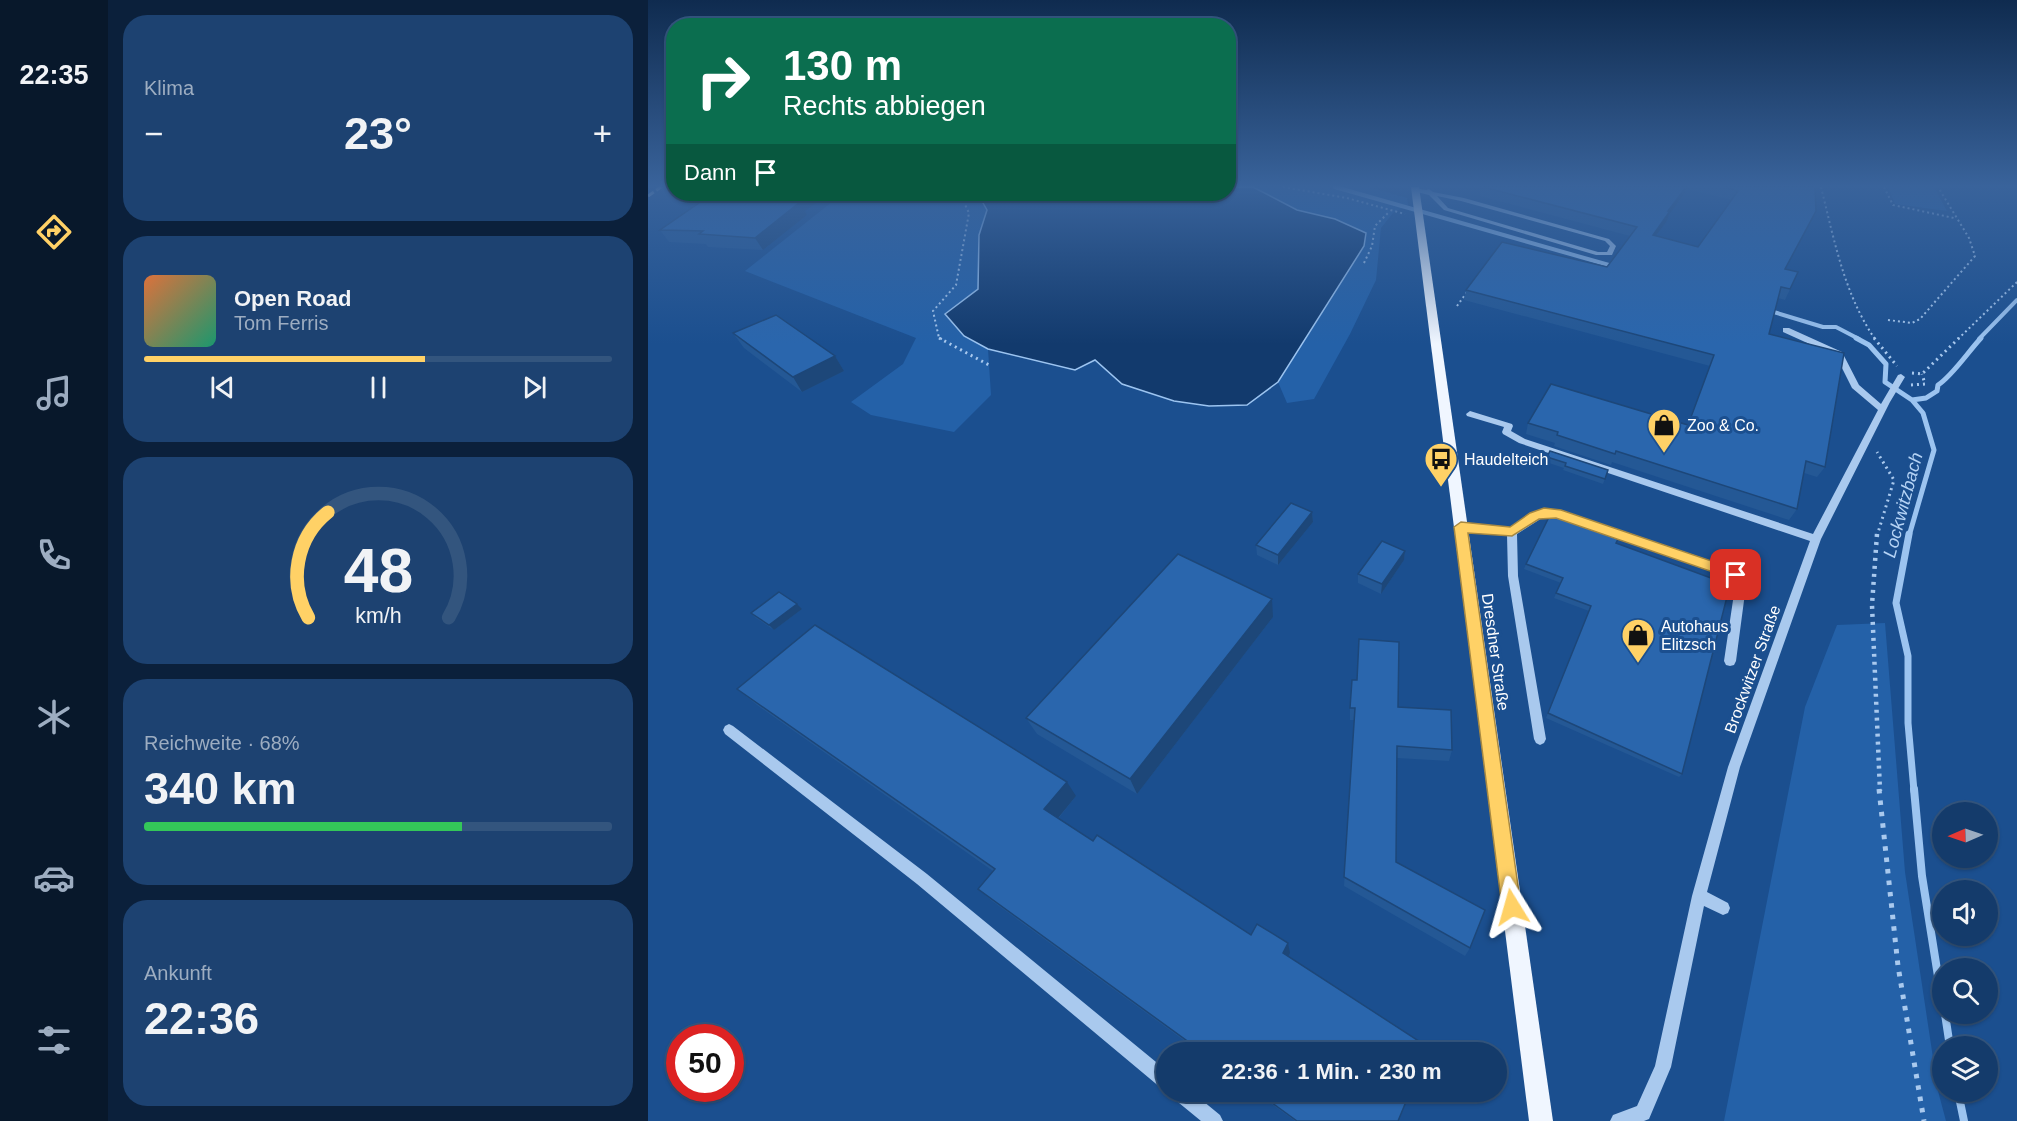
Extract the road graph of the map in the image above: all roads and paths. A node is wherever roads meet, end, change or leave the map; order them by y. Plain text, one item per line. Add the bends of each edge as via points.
1 (964, 239) edge
2 (1373, 239) edge
3 (1422, 239) edge
4 (1548, 239) edge
5 (1605, 239) edge
6 (1836, 239) edge
7 (1969, 239) edge
8 (1364, 262) dead end
9 (2017, 282) edge
10 (1470, 289) edge
11 (1456, 306) dead end
12 (1888, 320) dead end
13 (1786, 330) dead end
14 (989, 365) dead end
15 (1903, 375) junction
16 (1882, 409) junction
17 (1470, 414) dead end
18 (1877, 452) dead end
19 (1461, 527) junction
20 (1512, 532) junction
21 (1816, 539) junction
22 (1730, 661) dead end
23 (729, 730) dead end
24 (1540, 739) dead end
25 (1699, 896) junction
26 (1723, 908) dead end
27 (1156, 1073) edge
28 (1191, 1102) edge
29 (1214, 1121) edge
30 (1541, 1121) edge
31 (1618, 1121) edge
32 (1924, 1121) edge

1 - 14 path via 956,285 933,311 939,338
2 - 8 path
3 - 19 main road, Dresdner Straße
4 - 5 lane via 1610,254 1613,246
6 - 15 path via 1854,305 1867,331
7 - 12 path via 1975,256 1920,318 1912,323
9 - 15 path via 1922,374
10 - 11 path
13 - 16 lane via 1839,354 1855,386
15 - 16 lane, Brockwitzer Straße
16 - 21 lane, Brockwitzer Straße
17 - 21 lane via 1509,426 1506,432 1522,441
18 - 32 path via 1894,480 1875,546 1872,623 1878,790 1896,962
19 - 20 lane
19 - 30 main road, Dresdner Straße
20 - 22 lane via 1544,512 1557,513 1742,578
20 - 24 lane via 1513,576
21 - 25 lane, Brockwitzer Straße via 1734,767
23 - 27 lane via 922,879
25 - 26 lane
25 - 31 lane, Brockwitzer Straße via 1663,1067 1643,1113
28 - 29 lane

